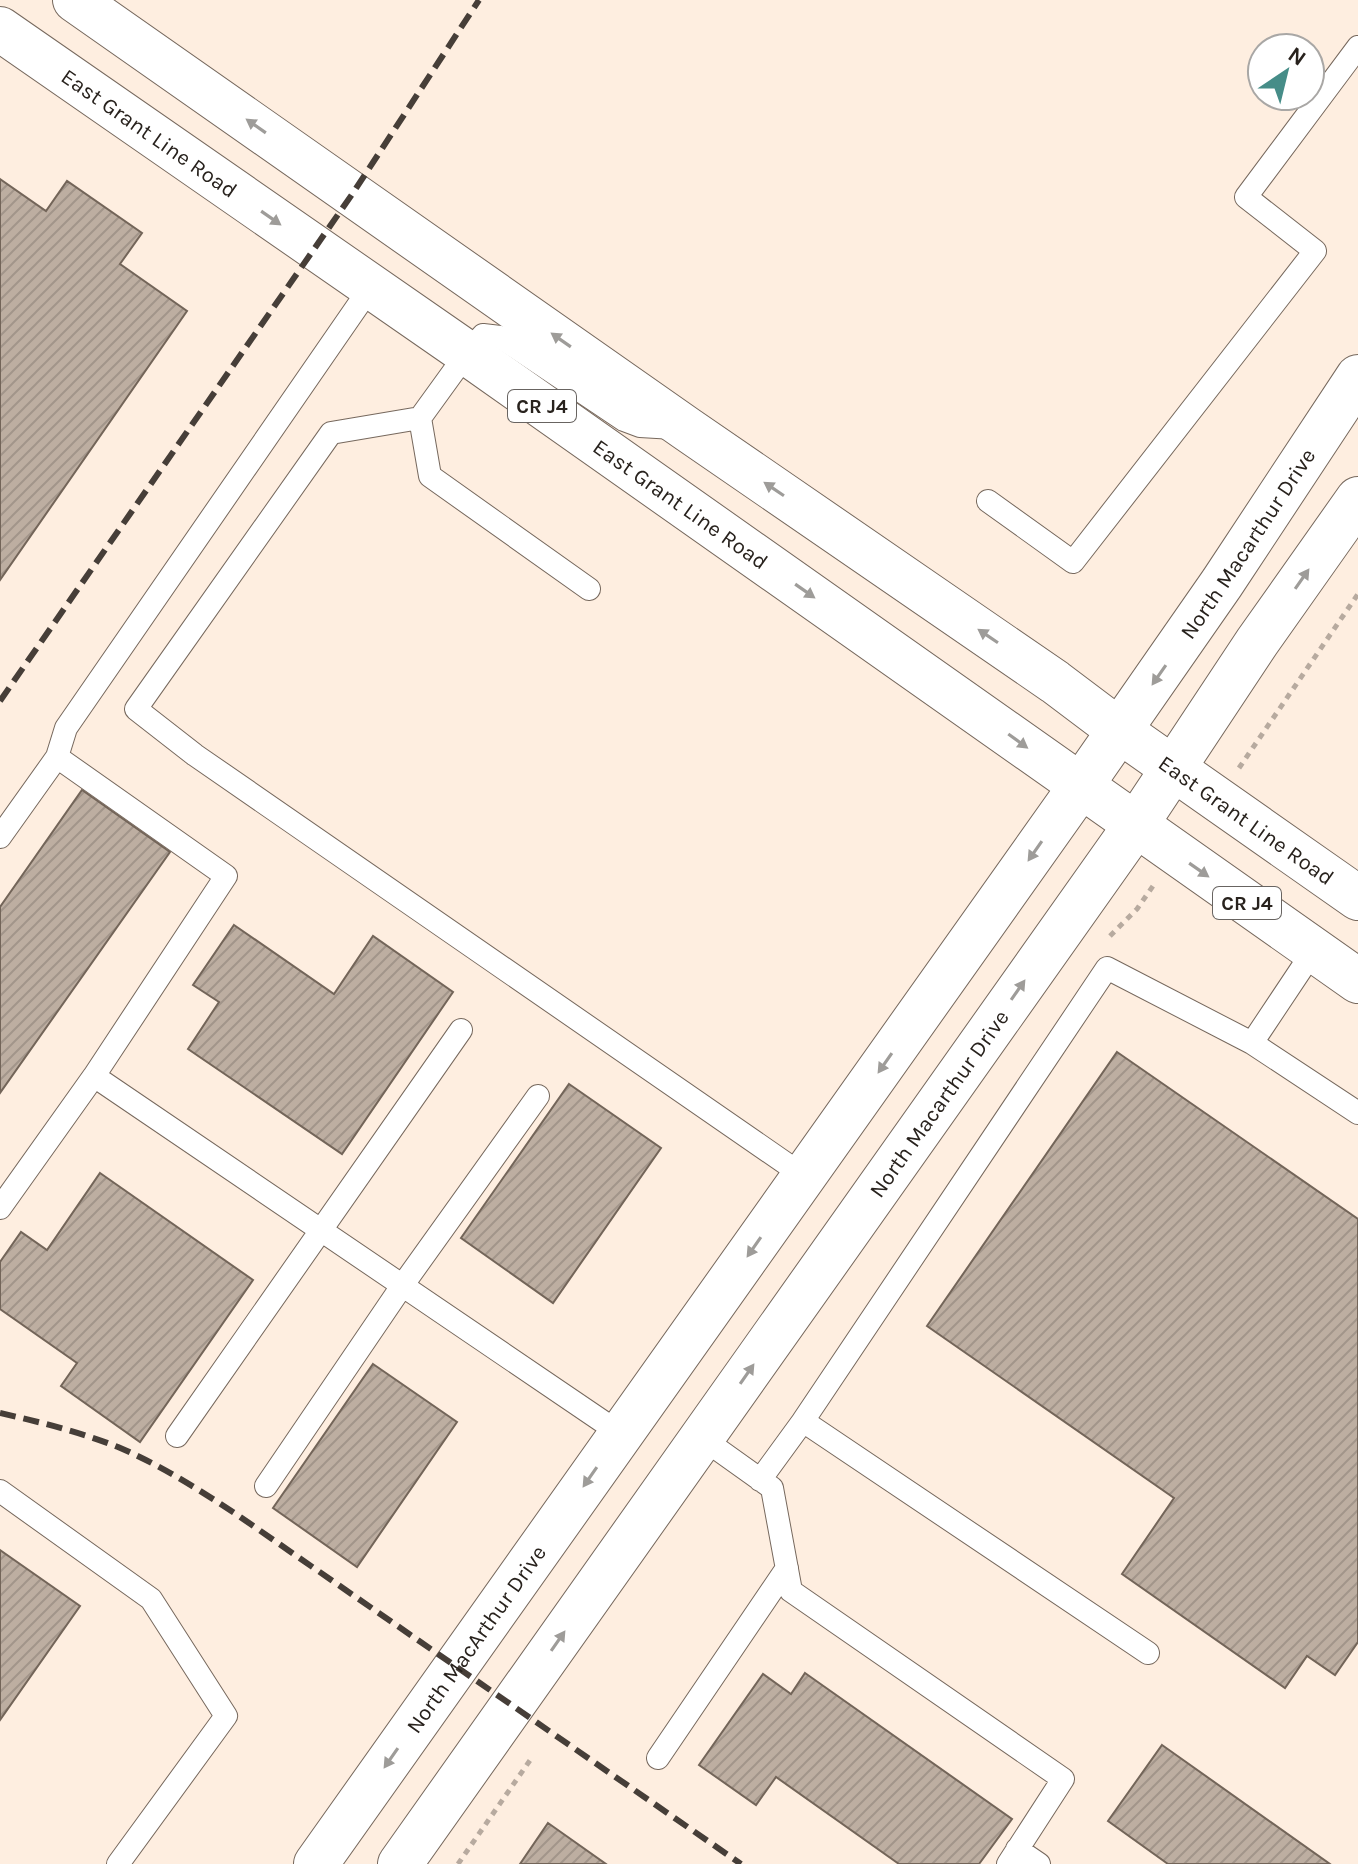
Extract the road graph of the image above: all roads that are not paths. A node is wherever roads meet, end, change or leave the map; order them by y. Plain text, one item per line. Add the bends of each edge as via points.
1 (75, 0) edge
2 (0, 29) edge
3 (1358, 47) edge
4 (370, 288) junction
5 (467, 353) junction
6 (1358, 377) edge
7 (420, 418) junction
8 (687, 429) junction
9 (1358, 499) edge
10 (988, 501) dead end
11 (589, 589) dead end
12 (1120, 731) junction
13 (57, 757) junction
14 (1175, 769) junction
15 (1080, 787) junction
16 (1135, 826) junction
17 (0, 837) edge
18 (1358, 898) edge
19 (1314, 950) junction
20 (1358, 981) edge
21 (461, 1030) dead end
22 (1252, 1043) junction
23 (94, 1076) junction
24 (538, 1096) dead end
25 (1358, 1113) edge
26 (804, 1176) junction
27 (0, 1208) edge
28 (322, 1232) junction
29 (402, 1286) junction
30 (803, 1421) junction
31 (628, 1424) junction
32 (177, 1436) dead end
33 (702, 1438) junction
34 (760, 1480) junction
35 (266, 1486) dead end
36 (0, 1491) edge
37 (787, 1568) junction
38 (1148, 1653) dead end
39 (658, 1758) dead end
40 (1013, 1857) edge
41 (118, 1864) edge
42 (316, 1864) edge
43 (400, 1864) edge
44 (1039, 1864) edge

8 -> 1 main road, East Grant Line Road / CR J4
2 -> 4 main road, East Grant Line Road / CR J4
3 - 10 lane via 1246,197 1315,251 1073,562
4 - 5 main road, East Grant Line Road / CR J4
4 - 13 lane via 66,728
5 - 7 lane
5 - 8 lane via 483,335 500,337 624,420
5 -> 15 main road, East Grant Line Road / CR J4
6 -> 12 main road, North Macarthur Drive
7 - 11 lane via 430,476
7 - 26 lane via 331,433 136,709
12 -> 8 main road, East Grant Line Road / CR J4
14 -> 9 main road, North Macarthur Drive
12 - 14 main road, East Grant Line Road / CR J4
12 - 15 main road, North Macarthur Drive
13 - 17 lane
13 - 23 lane via 226,876
14 - 16 main road, North Macarthur Drive
14 - 18 main road, East Grant Line Road / CR J4
15 - 16 main road, East Grant Line Road / CR J4
15 -> 26 main road, North Macarthur Drive
16 -> 19 main road, East Grant Line Road / CR J4
33 -> 16 main road, North Macarthur Drive
19 - 20 main road, East Grant Line Road / CR J4
19 - 22 lane
21 - 28 lane
22 - 25 lane
22 - 30 lane via 1107,968
23 - 27 lane
23 - 28 lane
24 - 29 lane
26 -> 31 main road, North Macarthur Drive
28 - 29 lane
28 - 32 lane
29 - 31 lane
29 - 35 lane
30 - 34 lane
30 - 38 lane
31 -> 42 main road, North MacArthur Drive
33 - 34 lane
43 -> 33 main road, North Macarthur Drive
34 - 37 lane via 772,1488
36 - 41 lane via 151,1599 226,1716
37 - 39 lane
37 - 40 lane via 791,1591 1063,1779
40 - 44 lane

